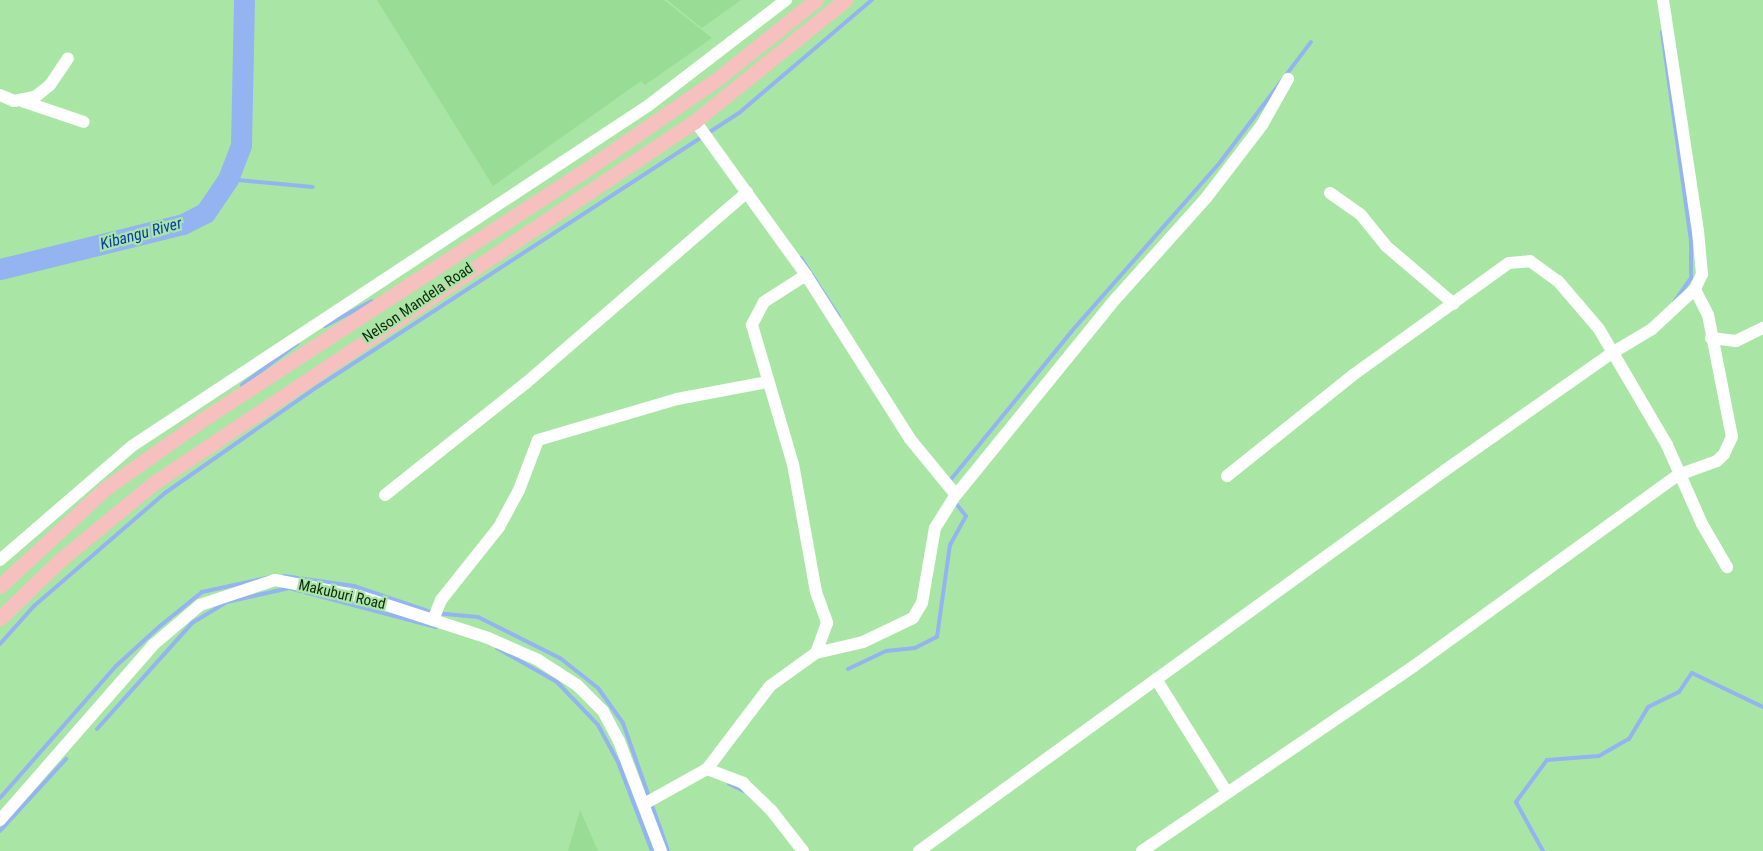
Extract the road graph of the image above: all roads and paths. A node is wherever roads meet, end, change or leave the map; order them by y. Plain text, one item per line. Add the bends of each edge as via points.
1 (786, 0) edge
2 (816, 0) edge
3 (845, 0) edge
4 (1663, 0) edge
5 (68, 58) dead end
6 (1288, 79) dead end
7 (0, 95) edge
8 (22, 101) junction
9 (695, 121) junction
10 (84, 122) dead end
11 (747, 192) junction
12 (1330, 193) dead end
13 (806, 275) junction
14 (1695, 289) junction
15 (1454, 304) junction
16 (1763, 328) edge
17 (1711, 338) junction
18 (1612, 353) junction
19 (768, 382) junction
20 (1678, 475) junction
21 (1227, 476) dead end
22 (384, 495) dead end
23 (956, 495) junction
24 (0, 560) edge
25 (1727, 567) dead end
26 (0, 586) edge
27 (0, 618) edge
28 (433, 620) junction
29 (816, 653) junction
30 (1156, 679) junction
31 (707, 769) junction
32 (1226, 791) junction
33 (644, 804) junction
34 (0, 820) edge
35 (937, 846) edge
36 (661, 851) edge
37 (803, 851) edge
38 (919, 851) edge
39 (1142, 851) edge

1 - 24 street via 649,105 142,440 63,502
2 - 26 main road, Nelson Mandela Road via 716,80 205,418 106,488
3 - 9 main road, Nelson Mandela Road
4 - 14 street via 1699,242 1702,274
5 - 8 street via 41,93
6 - 23 street via 1262,125 1206,198 1111,304
7 - 8 street
8 - 10 street
9 - 11 street
9 - 27 main road, Nelson Mandela Road via 155,482 60,560
11 - 13 street
11 - 22 street via 526,383
12 - 15 street via 1361,215 1386,246
13 - 19 street via 764,302 754,316 753,333
13 - 23 street via 910,439
14 - 17 street via 1708,315
14 - 18 street via 1652,329
15 - 18 street via 1509,263 1530,261 1540,265 1589,314
15 - 21 street via 1353,375
16 - 17 street via 1736,341
17 - 20 street via 1732,436 1717,460
18 - 20 street via 1667,445
18 - 30 street
19 - 28 street via 677,399 537,440 519,490 499,527 441,600
19 - 29 street via 793,464 816,592 827,623
20 - 25 street
20 - 32 street via 1414,666
23 - 29 street via 935,528 922,603 913,618 871,639
28 - 33 street, Makuburi Road via 538,660 577,685 603,711
28 - 34 street, Makuburi Road via 358,596 275,580 200,605 153,645
29 - 31 street via 770,686
30 - 32 street
30 - 35 street
31 - 33 street
31 - 37 street via 743,783 771,810
32 - 39 street
33 - 36 street, Makuburi Road
35 - 38 street

